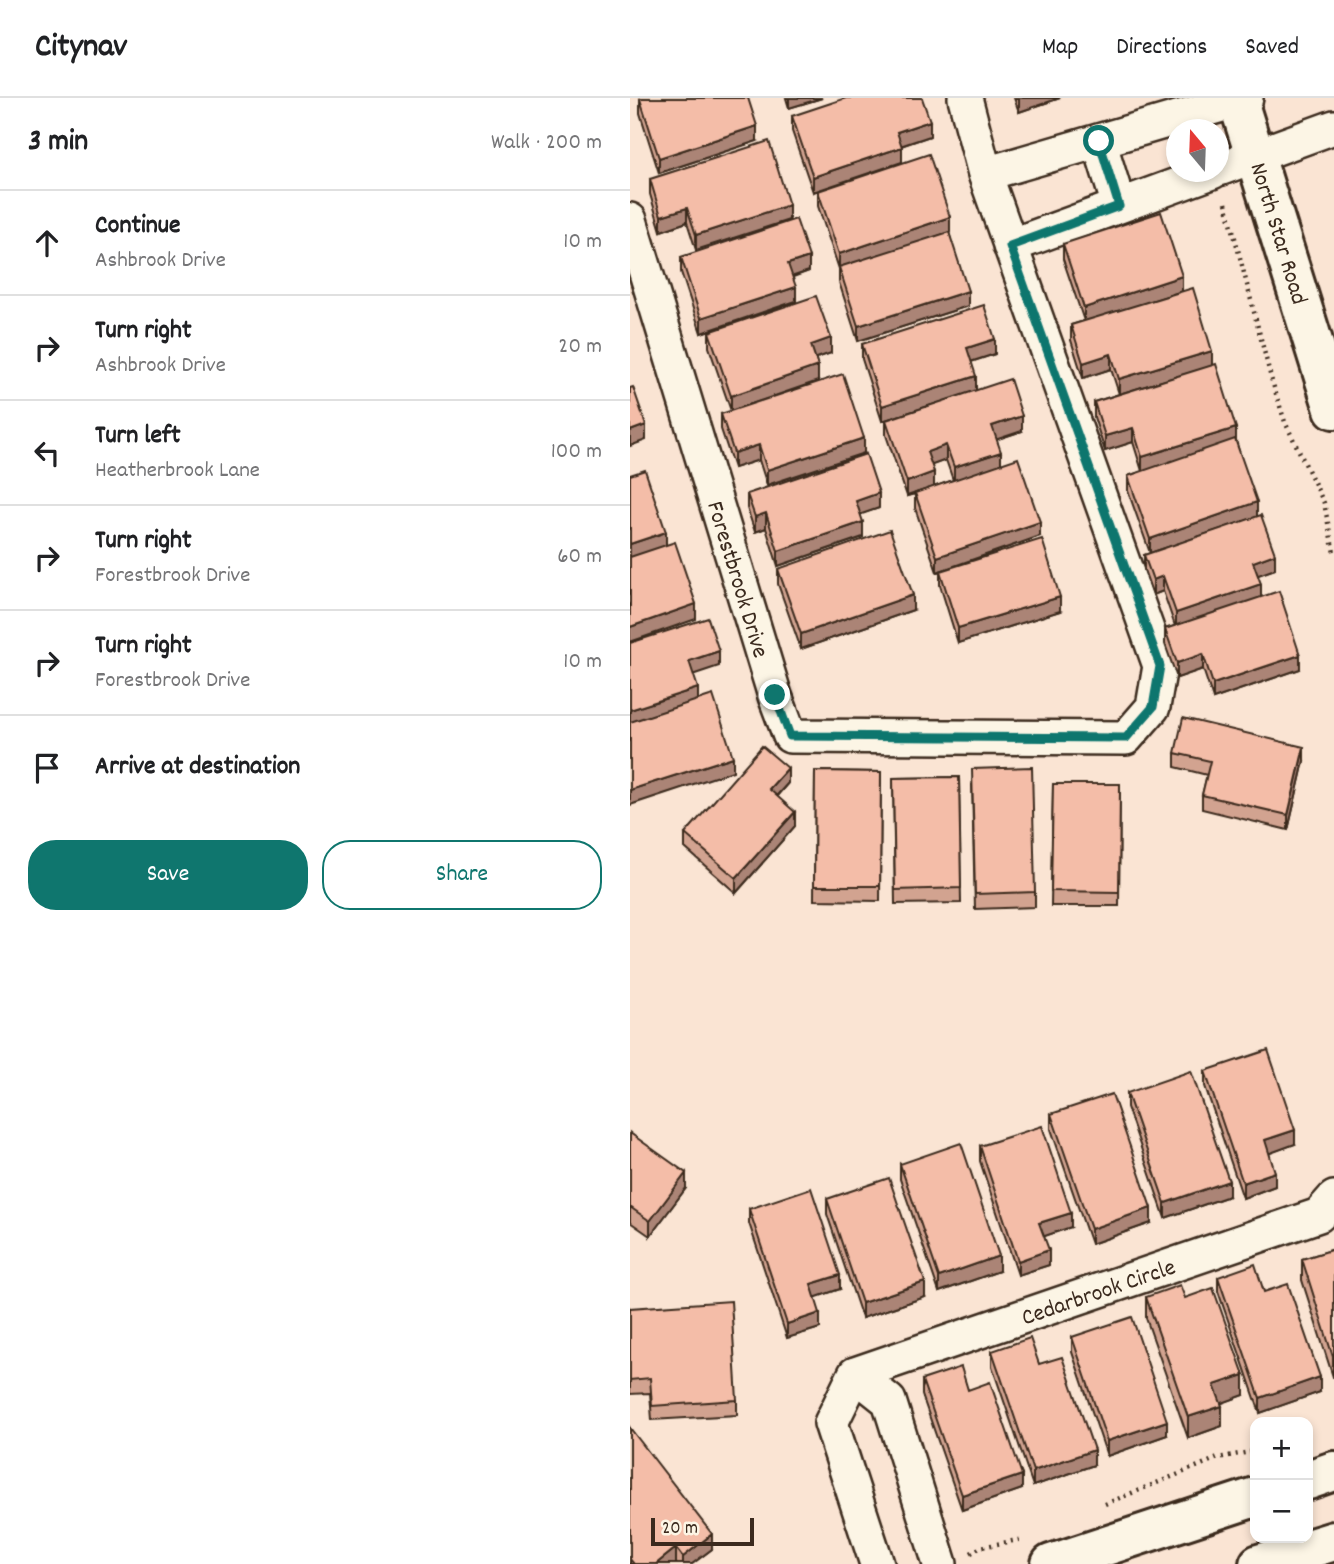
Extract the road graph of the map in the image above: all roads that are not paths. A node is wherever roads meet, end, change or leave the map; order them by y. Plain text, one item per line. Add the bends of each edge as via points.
1 (965, 98) edge
2 (1241, 99) edge
3 (1334, 127) edge
4 (1099, 141) junction
5 (1256, 156) junction
6 (1229, 172) edge
7 (985, 174) junction
8 (1204, 182) edge
9 (1119, 206) junction
10 (630, 220) edge
11 (1010, 246) junction
12 (1334, 409) edge
13 (1334, 1198) edge
14 (855, 1374) junction
15 (1334, 1471) edge
16 (1313, 1478) edge
17 (1250, 1499) edge
18 (1334, 1541) edge
19 (877, 1564) edge
20 (940, 1564) edge
21 (1051, 1564) edge
22 (1259, 1564) edge

1 - 7 street
2 - 4 street
2 - 5 main road, North Star Road
3 - 5 street
4 - 7 street
4 - 9 street
5 - 6 street
5 - 12 main road, North Star Road
7 - 11 street
8 - 9 street
9 - 11 street
10 - 11 street, Forestbrook Drive via 790,736 1126,738 1153,707 1160,666
13 - 14 street, Cedarbrook Circle via 1319,1215
14 - 19 street via 831,1423
14 - 20 street via 890,1401
15 - 16 main road
17 - 21 main road
18 - 22 main road

